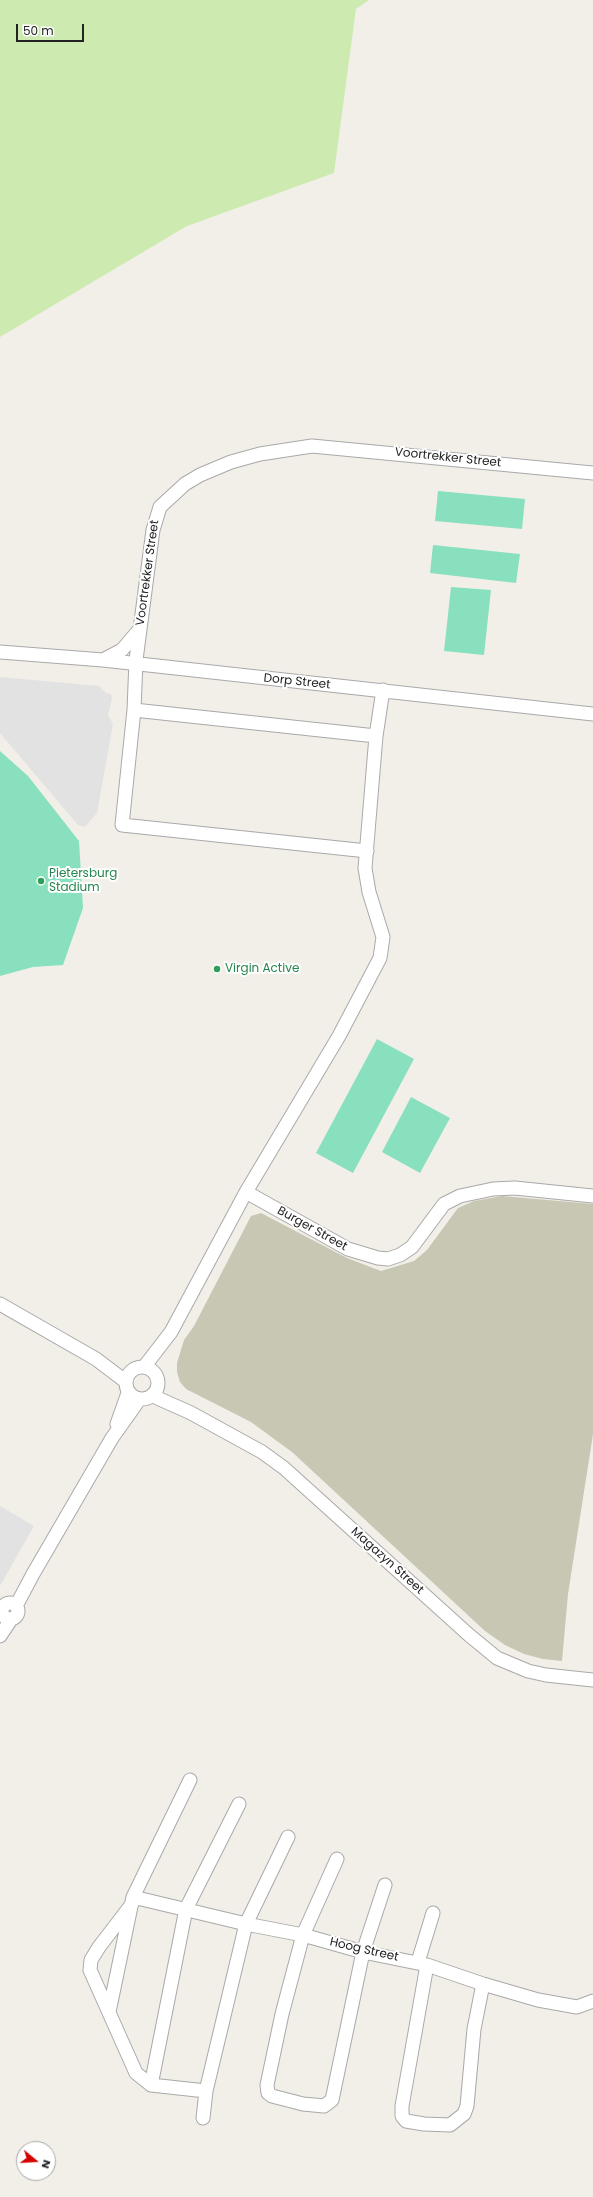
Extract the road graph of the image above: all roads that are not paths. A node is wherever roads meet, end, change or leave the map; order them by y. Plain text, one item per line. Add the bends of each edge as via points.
1 (593, 473) edge
2 (140, 628) junction
3 (0, 652) edge
4 (103, 660) junction
5 (136, 664) junction
6 (383, 690) junction
7 (134, 710) junction
8 (593, 714) edge
9 (376, 736) junction
10 (367, 851) junction
11 (246, 1192) junction
12 (593, 1196) edge
13 (0, 1304) edge
14 (171, 1332) junction
15 (134, 1382) junction
16 (156, 1386) junction
17 (5, 1618) edge
18 (0, 1636) edge
19 (593, 1680) edge
20 (190, 1780) dead end
21 (239, 1804) dead end
22 (288, 1837) dead end
23 (337, 1859) dead end
24 (386, 1885) dead end
25 (132, 1901) junction
26 (186, 1909) junction
27 (433, 1913) dead end
28 (246, 1924) junction
29 (303, 1935) junction
30 (363, 1952) junction
31 (422, 1963) junction
32 (483, 1984) junction
33 (593, 2001) edge
34 (109, 2012) junction
35 (151, 2085) junction
36 (206, 2091) junction
37 (203, 2118) dead end

1 - 2 street, Voortrekker Street via 312,446 260,454 232,462 185,484 160,507 152,536
2 - 4 street via 122,650
2 - 5 street, Voortrekker Street
3 - 4 street, Dorp Street
4 - 5 street, Dorp Street
5 - 6 street, Dorp Street
5 - 7 street, Voortrekker Street
6 - 8 street, Dorp Street
6 - 9 street
7 - 9 street
7 - 10 street, Voortrekker Street via 122,824
9 - 10 street
10 - 11 street via 366,879 383,937 380,958 339,1036
11 - 12 street, Burger Street via 348,1249 388,1259 412,1247 444,1204 460,1196 493,1189 515,1188
11 - 14 street
13 - 15 street
14 - 15 street
14 - 16 street
15 - 16 street via 146,1399
15 - 16 street, Magazyn Street via 150,1369
15 - 17 street via 112,1438 13,1604 16,1615
16 - 19 street, Magazyn Street via 191,1413 262,1452 284,1468 497,1658 528,1671
17 - 18 street
20 - 25 street
21 - 26 street
22 - 28 street
23 - 29 street
24 - 30 street
25 - 26 street, Hoog Street
25 - 34 street
25 - 34 street via 91,1960 92,1975
26 - 28 street, Hoog Street
26 - 35 street
27 - 31 street
28 - 29 street, Hoog Street
28 - 36 street
29 - 30 street, Hoog Street
29 - 30 street via 267,2085 268,2093 276,2098 324,2106 332,2100
30 - 31 street, Hoog Street
31 - 32 street, Hoog Street
31 - 32 street via 402,2106 402,2116 406,2121 450,2125 464,2114 467,2106 474,2029
32 - 33 street, Hoog Street via 556,2004 576,2007
34 - 35 street via 136,2073
35 - 36 street
36 - 37 street

